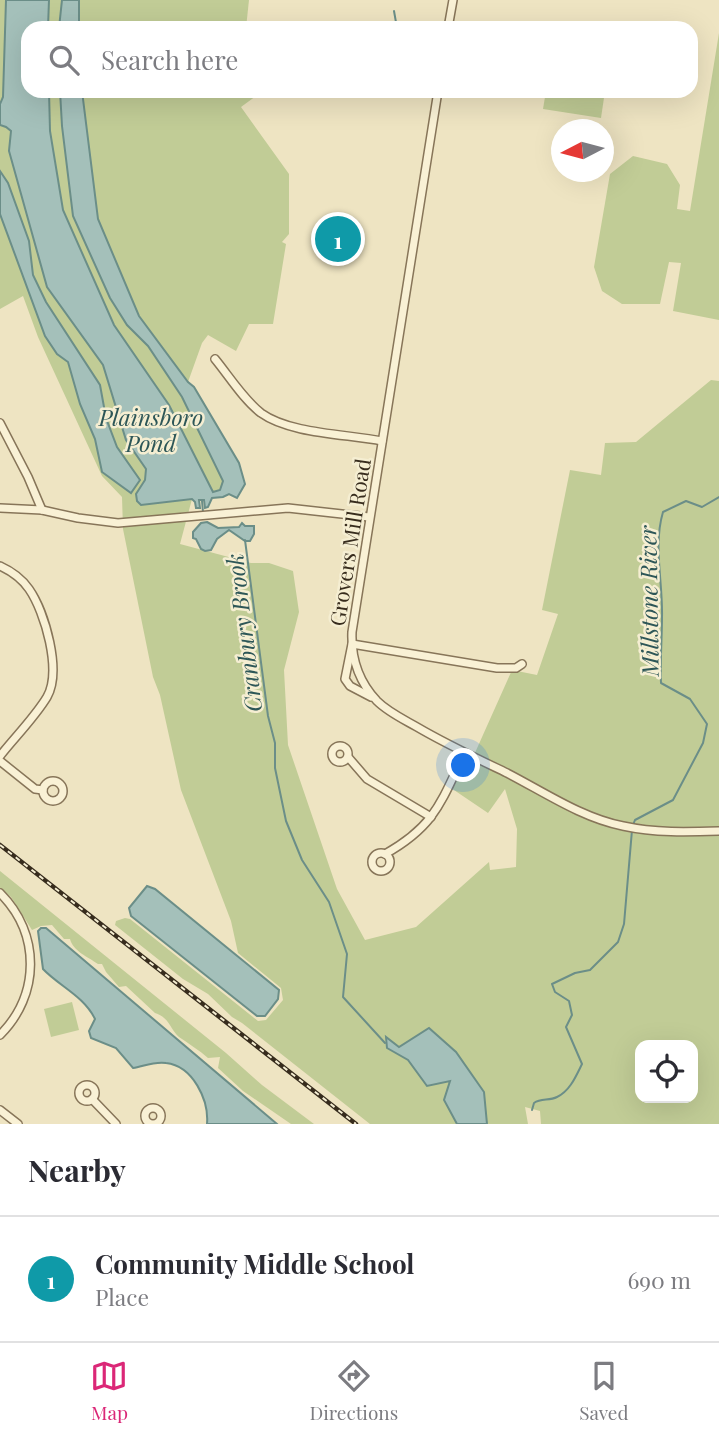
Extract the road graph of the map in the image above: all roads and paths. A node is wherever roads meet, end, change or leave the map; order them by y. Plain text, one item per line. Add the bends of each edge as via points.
1 (453, 0) edge
2 (449, 21) edge
3 (437, 98) edge
4 (215, 359) dead end
5 (0, 425) edge
6 (382, 441) junction
7 (0, 508) edge
8 (42, 510) junction
9 (369, 517) junction
10 (0, 566) edge
11 (352, 644) junction
12 (522, 664) dead end
13 (375, 699) junction
14 (464, 754) junction
15 (0, 755) edge
16 (348, 757) dead end
17 (0, 761) edge
18 (43, 790) dead end
19 (432, 817) junction
20 (719, 831) edge
21 (386, 853) dead end
22 (0, 893) edge
23 (0, 1035) edge
24 (92, 1099) dead end
25 (0, 1110) edge
26 (18, 1124) edge
27 (116, 1124) edge

1 - 2 street
3 - 6 street, Grovers Mill Road
4 - 6 street via 265,416 317,432
5 - 8 street
6 - 9 street, Grovers Mill Road
7 - 8 street
8 - 9 street via 113,523 288,508
9 - 11 street, Grovers Mill Road
10 - 15 street via 20,579 34,598 53,667 47,696
11 - 12 street via 497,668
11 - 13 street, Grovers Mill Road via 361,679
11 - 13 street via 347,683
13 - 14 street, Grovers Mill Road
14 - 19 street
14 - 20 street, Grovers Mill Road via 586,814 622,826
16 - 19 street via 367,779
17 - 18 street via 35,789
19 - 21 street via 413,838
22 - 23 street via 23,925 31,968 24,1000 14,1021
24 - 27 street
25 - 26 street

